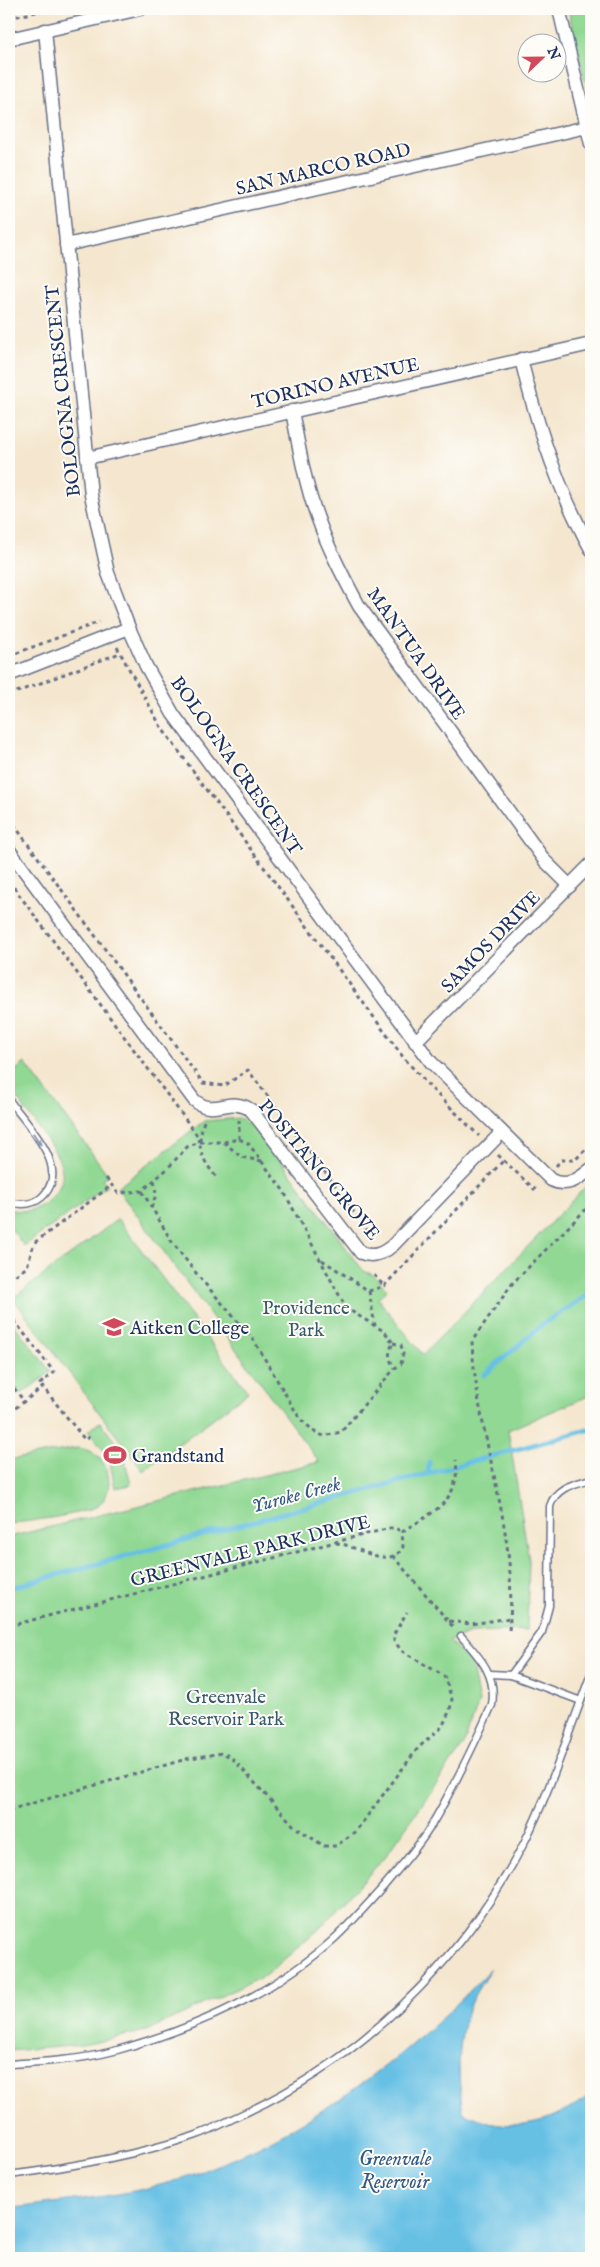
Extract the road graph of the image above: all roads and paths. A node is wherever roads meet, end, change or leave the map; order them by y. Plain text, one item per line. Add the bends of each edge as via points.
1 (49, 9) edge
2 (140, 9) edge
3 (559, 9) edge
4 (9, 18) edge
5 (45, 30) junction
6 (9, 39) edge
7 (587, 127) junction
8 (591, 144) edge
9 (66, 245) junction
10 (591, 344) edge
11 (521, 359) junction
12 (292, 411) junction
13 (87, 458) junction
14 (591, 549) edge
15 (106, 620) dead end
16 (129, 628) junction
17 (117, 647) dead end
18 (120, 653) junction
19 (9, 656) edge
20 (9, 675) edge
21 (9, 695) edge
22 (9, 818) edge
23 (9, 850) edge
24 (591, 864) edge
25 (9, 881) edge
26 (570, 886) junction
27 (415, 1042) junction
28 (214, 1084) junction
29 (209, 1088) dead end
30 (9, 1100) edge
31 (207, 1108) junction
32 (239, 1118) dead end
33 (501, 1133) junction
34 (482, 1138) dead end
35 (239, 1139) junction
36 (199, 1142) junction
37 (224, 1142) junction
38 (591, 1144) edge
39 (262, 1161) junction
40 (555, 1166) dead end
41 (591, 1169) edge
42 (106, 1178) dead end
43 (154, 1178) junction
44 (217, 1178) dead end
45 (539, 1183) dead end
46 (112, 1184) junction
47 (142, 1191) junction
48 (9, 1202) edge
49 (591, 1204) edge
50 (150, 1208) junction
51 (370, 1241) dead end
52 (319, 1258) junction
53 (374, 1275) dead end
54 (9, 1280) edge
55 (384, 1286) junction
56 (369, 1290) junction
57 (9, 1314) edge
58 (375, 1326) junction
59 (393, 1343) junction
60 (394, 1368) junction
61 (9, 1382) edge
62 (42, 1387) junction
63 (24, 1401) junction
64 (9, 1413) edge
65 (91, 1435) dead end
66 (456, 1460) dead end
67 (591, 1479) edge
68 (402, 1532) junction
69 (332, 1543) junction
70 (394, 1556) junction
71 (407, 1612) dead end
72 (510, 1618) junction
73 (448, 1620) junction
74 (9, 1626) edge
75 (509, 1630) dead end
76 (461, 1636) joint
77 (490, 1674) junction
78 (591, 1674) edge
79 (511, 1675) junction
80 (581, 1701) junction
81 (9, 1810) edge
82 (9, 2064) edge
83 (9, 2175) edge

1 - 4 path
2 - 5 street
3 - 7 street
5 - 6 street
5 - 9 street, BOLOGNA CRESCENT
7 - 8 street
7 - 9 street, SAN MARCO ROAD
9 - 13 street, BOLOGNA CRESCENT
10 - 11 street, TORINO AVENUE
11 - 12 street, TORINO AVENUE
11 - 14 street via 559,483
12 - 13 street, TORINO AVENUE
12 - 26 street, MANTUA DRIVE via 318,519 359,606 545,862
13 - 16 street, BOLOGNA CRESCENT via 98,534 108,573
15 - 19 path
16 - 20 street
16 - 27 street, BOLOGNA CRESCENT via 173,714
17 - 18 path
18 - 21 path
18 - 34 path via 161,727 398,1050
22 - 28 path via 203,1084
23 - 31 street via 183,1086 194,1100
24 - 26 street, SAMOS DRIVE
25 - 36 path via 197,1134
26 - 27 street, SAMOS DRIVE
27 - 33 street, BOLOGNA CRESCENT
28 - 29 path
28 - 51 path via 224,1086 248,1070 369,1234
30 -> 48 lane via 48,1154 53,1172 49,1188 38,1200 26,1204
31 - 33 street, POSITANO GROVE via 235,1104 251,1110 355,1246 367,1256 394,1245
31 - 36 path
32 - 35 path
33 - 41 street, BOLOGNA CRESCENT via 558,1184 581,1178
35 - 37 path
35 - 39 path via 248,1143
36 - 37 path
36 - 43 path via 187,1147
36 - 44 path via 207,1166
37 - 39 path via 242,1157
38 - 40 path via 575,1160 561,1160
39 - 52 path via 283,1190
42 - 46 path
43 - 47 path
43 - 50 path via 156,1195
45 - 55 path via 534,1189 504,1160
46 - 47 path via 118,1193
46 - 54 path via 34,1244 27,1267
47 - 50 path
49 - 72 path via 512,1284 472,1341 473,1365 507,1543 511,1578
50 - 60 path via 190,1266 254,1339 300,1419 316,1433 324,1436 340,1432
52 - 56 path
52 - 58 path via 346,1308
53 - 55 path
55 - 56 path
56 - 58 path
57 - 62 path via 54,1372 40,1384
58 - 59 path
59 - 60 path via 389,1354
59 - 60 path via 401,1345 403,1354 401,1364
61 - 63 path
62 - 63 path
62 - 65 path via 85,1440
63 - 64 path
66 - 68 path via 455,1487 450,1496
67 - 79 lane via 567,1486 553,1498 550,1506 549,1606 542,1632
68 - 69 path, GREENVALE PARK DRIVE via 390,1528
68 - 70 path via 403,1547
69 - 70 path via 380,1557
69 - 74 path, GREENVALE PARK DRIVE
70 - 73 path
71 - 81 path via 394,1634 394,1641 402,1651 444,1676 452,1699 450,1710 442,1727 418,1748 356,1831 336,1846 324,1846 295,1826 232,1758 222,1752 190,1758
72 - 73 path via 472,1624
72 - 75 path
73 - 76 path
76 - 77 lane
77 - 79 lane
77 - 82 lane via 494,1695 492,1704 428,1830 334,1939 271,1985 210,2017 167,2034 112,2051 53,2061
78 - 80 lane
79 - 80 lane
80 - 83 lane via 548,1790 523,1844 498,1885 431,1975 406,2003 353,2048 314,2076 261,2106 197,2135 133,2155

